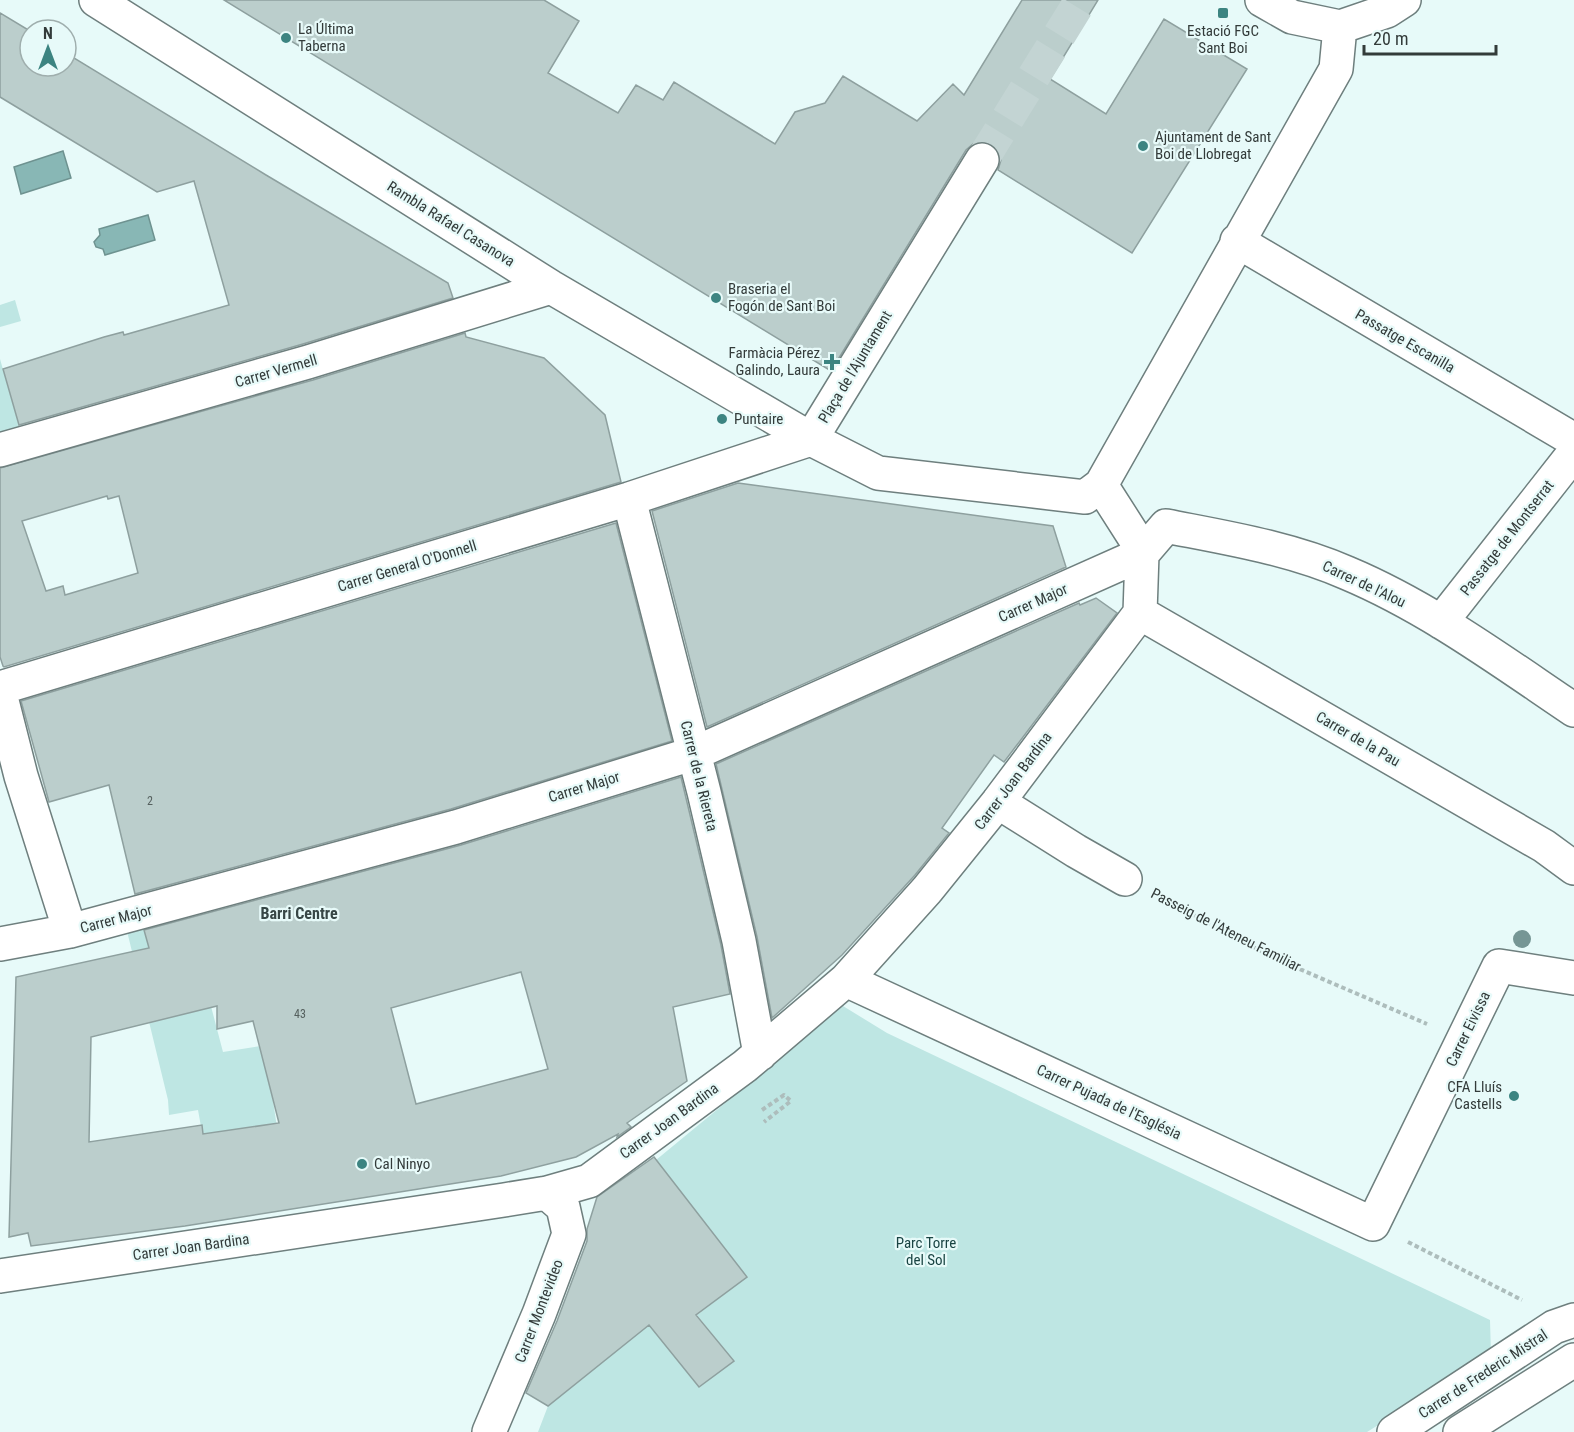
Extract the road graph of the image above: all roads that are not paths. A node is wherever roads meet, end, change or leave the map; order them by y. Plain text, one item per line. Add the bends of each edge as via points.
1 (96, 0) edge
2 (1262, 0) edge
3 (1404, 0) edge
4 (1340, 27) junction
5 (982, 160) tunnel mouth
6 (1238, 241) junction
7 (551, 287) junction
8 (812, 438) junction
9 (1574, 440) edge
10 (0, 450) edge
11 (1574, 453) edge
12 (1101, 485) junction
13 (629, 499) junction
14 (1142, 554) junction
15 (1140, 613) junction
16 (1440, 622) junction
17 (0, 688) edge
18 (0, 693) edge
19 (1574, 710) edge
20 (695, 753) junction
21 (998, 802) junction
22 (1574, 868) edge
23 (1125, 879) road end
24 (70, 931) junction
25 (0, 944) edge
26 (1574, 978) edge
27 (846, 980) junction
28 (760, 1054) junction
29 (547, 1193) junction
30 (1373, 1224) joint
31 (0, 1276) edge
32 (1564, 1324) edge
33 (1574, 1360) edge
34 (489, 1432) edge
35 (1394, 1432) edge
36 (1460, 1432) edge

1 - 7 street, Rambla Rafael Casanova
2 - 4 street via 1292,18
3 - 4 street via 1387,11
4 - 6 street via 1336,69
5 - 8 street, Plaça de l'Ajuntament
6 - 9 street, Passatge Escanilla
6 - 12 street
7 - 8 street, Rambla Rafael Casanova
7 - 10 street, Carrer Vermell
8 - 12 street, Plaça de l'Ajuntament via 878,473 1085,497
8 - 13 street, Carrer General O'Donnell
11 - 16 street, Passatge de Montserrat
12 - 14 street
13 - 17 street, Carrer General O'Donnell
13 - 20 street, Carrer de la Riereta
14 - 15 street
14 - 16 street, Carrer de l'Alou via 1166,526 1280,550 1347,573
14 - 20 street, Carrer Major
15 - 21 street, Carrer Joan Bardina
15 - 22 street, Carrer de la Pau via 1544,846
16 - 19 street, Carrer de l'Alou
18 - 24 street
20 - 24 street, Carrer Major via 456,827
20 - 28 street, Carrer de la Riereta via 739,941
21 - 23 street
21 - 27 street, Carrer Joan Bardina via 927,890
24 - 25 street, Carrer Major
26 - 30 street, Carrer Eivissa via 1499,966
27 - 28 street, Carrer Joan Bardina
27 - 30 street, Carrer Pujada de l'Església
28 - 29 street, Carrer Joan Bardina via 589,1181
29 - 31 street, Carrer Joan Bardina
29 - 34 street, Carrer Montevideo via 563,1207 569,1234
32 - 35 street, Carrer de Frederic Mistral
33 - 36 street

